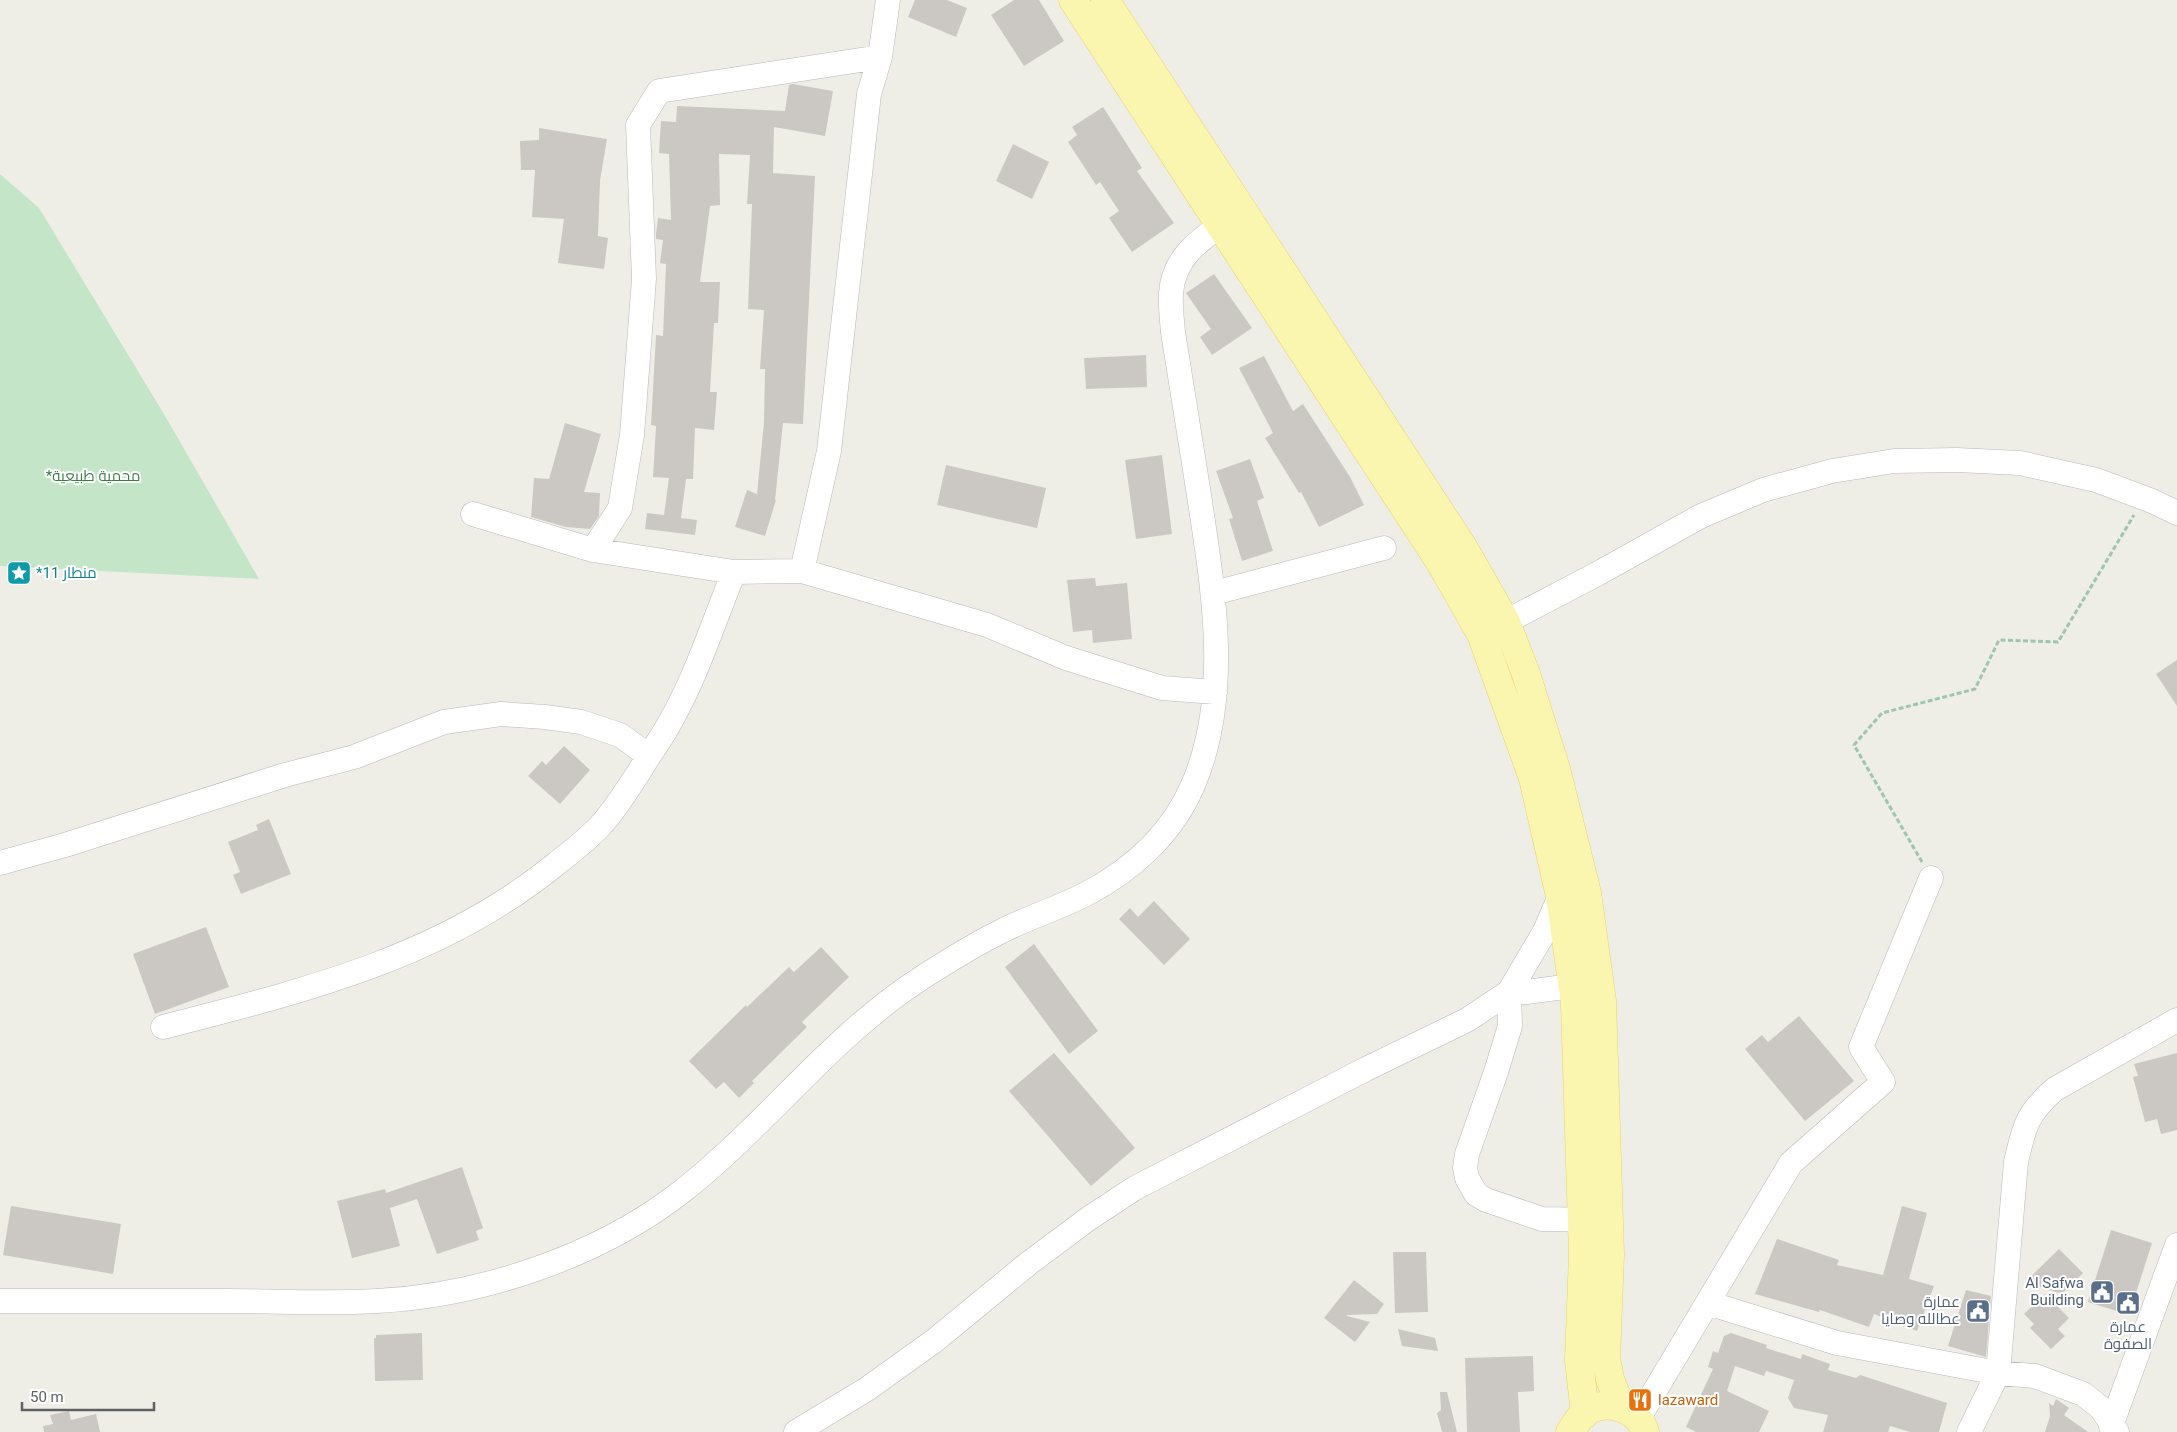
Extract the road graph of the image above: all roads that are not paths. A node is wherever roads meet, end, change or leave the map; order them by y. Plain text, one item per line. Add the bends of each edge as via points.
1 (888, 0) edge
2 (1073, 0) edge
3 (1105, 0) edge
4 (880, 57) junction
5 (1242, 210) junction
6 (1220, 225) junction
7 (2177, 513) edge
8 (473, 514) dead end
9 (1384, 548) dead end
10 (593, 550) junction
11 (802, 571) junction
12 (734, 572) junction
13 (1214, 593) junction
14 (1506, 622) junction
15 (1482, 634) junction
16 (1215, 692) junction
17 (649, 756) junction
18 (0, 863) edge
19 (1931, 878) road end
20 (1560, 896) junction
21 (1572, 986) junction
22 (1509, 992) junction
23 (2177, 1020) edge
24 (163, 1027) dead end
25 (1582, 1220) junction
26 (1609, 1220) junction
27 (2177, 1245) edge
28 (0, 1301) edge
29 (1708, 1303) junction
30 (1998, 1372) junction
31 (1635, 1420) edge
32 (1578, 1423) edge
33 (2114, 1429) edge
34 (796, 1432) edge
35 (1969, 1432) edge

1 - 4 street
2 - 6 main road
3 - 5 main road
4 - 10 street via 659,91 638,125 644,278 632,435 620,508
4 - 11 street via 869,94 829,451
5 - 6 street
5 - 14 main road via 1463,548
6 - 13 street via 1184,255 1173,276 1171,294 1173,332
6 - 15 main road via 1440,562
7 - 14 street via 2096,480 2020,463 1894,461 1832,472 1763,490 1702,516
8 - 10 street
9 - 13 street
10 - 12 street
11 - 12 street
11 - 16 street via 987,625 1066,658 1162,688
12 - 17 street via 688,684
13 - 16 street
14 - 15 street
14 - 26 main road via 1556,769 1587,893 1602,1000
15 - 20 main road via 1533,778
16 - 28 street via 1205,746 1180,812 1159,839 1129,868 1085,894 999,932 918,980 845,1037 719,1160 675,1197 627,1230 579,1253 496,1281 378,1302
17 - 18 street via 620,736 581,722 501,714 444,722 354,757 285,774 65,846
17 - 24 street via 601,825 537,880 490,911 436,941 371,968 302,991
19 - 29 street via 1861,1047 1884,1082 1791,1163
20 - 21 main road
20 - 22 street via 1546,931
21 - 22 street
21 - 25 main road
22 - 25 street via 1510,1026 1467,1154 1467,1178 1476,1194 1486,1200 1542,1219
22 - 34 street via 1467,1020 1135,1188 1029,1263 868,1389
23 - 30 street via 2055,1089 2039,1102 2030,1115 2016,1162
25 - 26 street
25 - 32 main road
26 - 31 main road via 1606,1358 1610,1379
27 - 33 street
29 - 30 street via 1837,1344
29 - 31 street
30 - 33 street via 2034,1376 2083,1394 2101,1408
30 - 35 street
31 - 32 main road via 1606,1405 1590,1409

